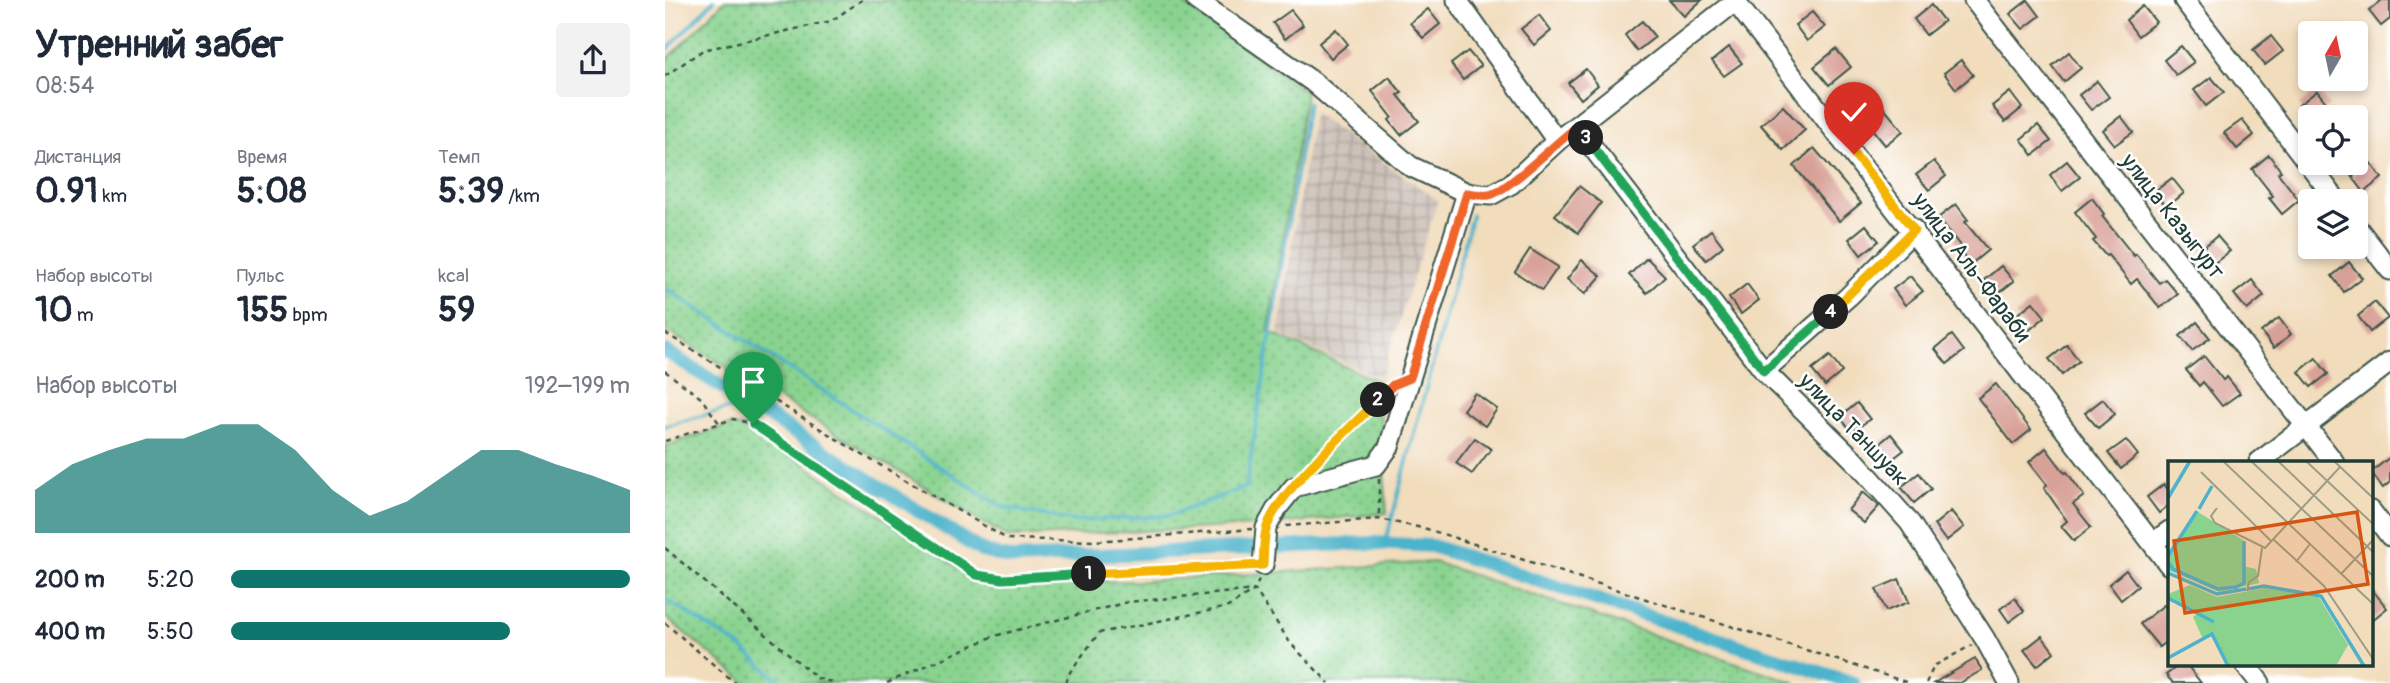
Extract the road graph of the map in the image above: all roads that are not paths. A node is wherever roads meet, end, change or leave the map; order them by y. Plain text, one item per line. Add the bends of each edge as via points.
1 (1196, 0) edge
2 (1457, 0) edge
3 (1735, 0) edge
4 (1974, 0) edge
5 (2184, 0) edge
6 (1577, 127) junction
7 (1557, 141) junction
8 (2328, 189) edge
9 (1467, 193) junction
10 (1914, 230) junction
11 (2368, 242) edge
12 (2390, 270) edge
13 (2390, 362) edge
14 (1764, 371) junction
15 (2306, 426) junction
16 (2262, 461) edge
17 (2332, 461) edge
18 (2373, 514) edge
19 (2168, 532) edge
20 (2390, 536) edge
21 (2153, 543) junction
22 (2168, 564) edge
23 (1263, 565) road end
24 (2247, 666) edge
25 (2009, 683) edge
26 (2260, 683) edge

1 - 9 street via 1313,82 1410,166
2 - 7 street
3 - 6 street
3 - 10 street, улица Аль-Фараби
4 - 15 street, улица Казыгурт
5 - 8 street
6 - 7 street
6 - 14 street, улица Таншуак
7 - 9 street via 1511,184 1491,195
9 - 23 street via 1389,447 1376,465 1294,487 1266,528
10 - 14 street via 1849,296
10 - 21 street, улица Аль-Фараби
11 - 12 street
13 - 15 street
14 - 25 street, улица Таншуак via 1910,523
15 - 16 street
15 - 17 street, улица Казыгурт
18 - 20 street
19 - 21 street
21 - 22 street, улица Аль-Фараби
24 - 26 street

